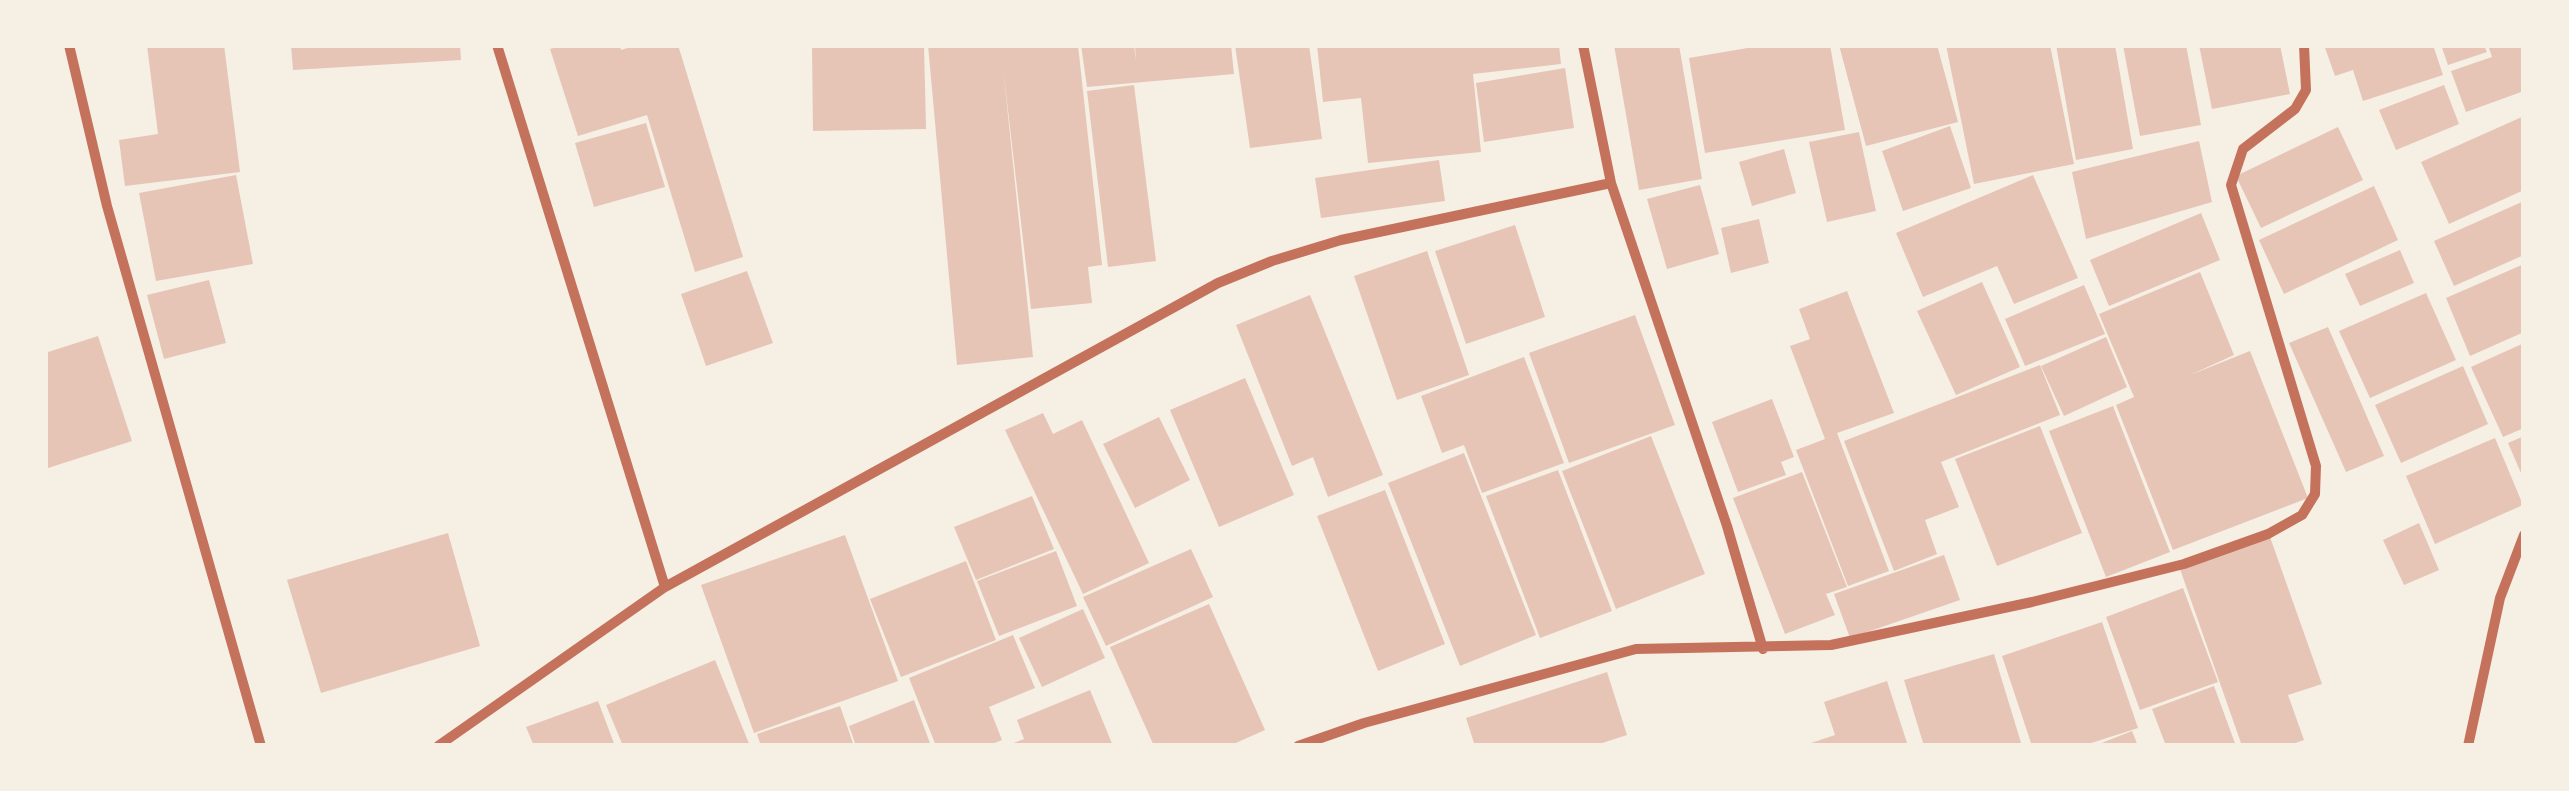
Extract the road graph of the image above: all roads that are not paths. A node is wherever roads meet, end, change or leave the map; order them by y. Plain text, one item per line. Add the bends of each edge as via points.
1 (69, 45) edge
2 (497, 45) edge
3 (1583, 45) edge
4 (2304, 45) edge
5 (1611, 183) junction
6 (2524, 536) edge
7 (666, 586) junction
8 (1763, 650) junction
9 (261, 746) edge
10 (438, 746) edge
11 (1298, 746) edge
12 (2468, 746) edge

1 - 9 street via 107,206
2 - 7 street
3 - 5 street
4 - 8 street via 2306,90 2294,109 2243,149 2231,186 2316,466 2315,494 2302,514 2268,534 2184,564 1831,644
5 - 7 street via 1341,240 1218,283
5 - 8 street
6 - 12 street via 2500,598
7 - 10 street
8 - 11 street via 1636,649

